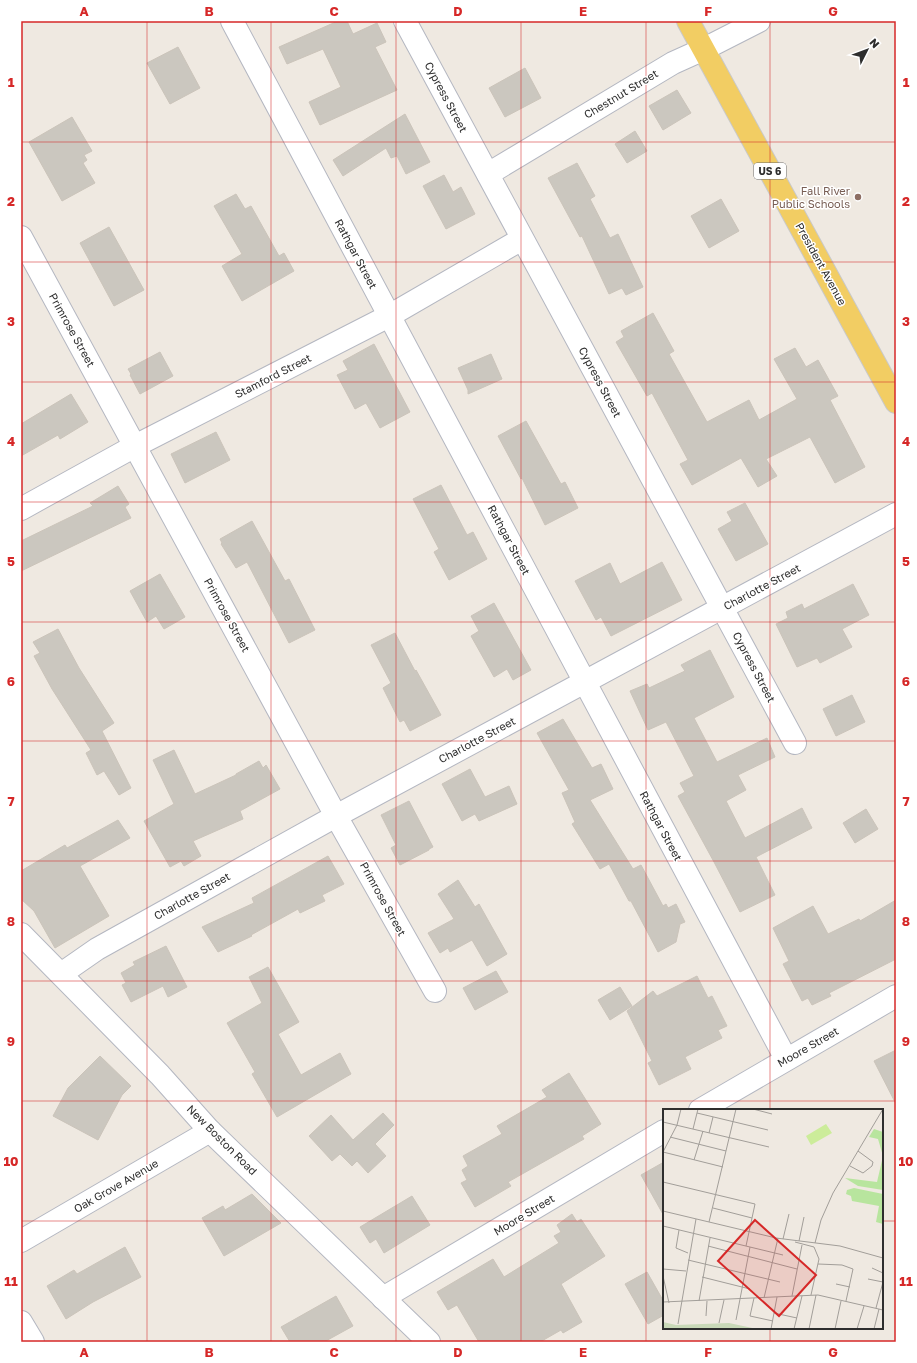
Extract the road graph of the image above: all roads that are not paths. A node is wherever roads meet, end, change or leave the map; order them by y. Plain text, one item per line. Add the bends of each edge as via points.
1 (232, 21) edge
2 (405, 21) edge
3 (688, 21) edge
4 (759, 21) edge
5 (704, 49) junction
6 (488, 174) junction
7 (21, 237) edge
8 (522, 238) junction
9 (389, 316) junction
10 (896, 402) edge
11 (135, 446) junction
12 (21, 509) edge
13 (896, 514) edge
14 (722, 608) junction
15 (584, 682) junction
16 (795, 743) dead end
17 (336, 816) junction
18 (21, 934) edge
19 (61, 974) junction
20 (435, 991) dead end
21 (896, 996) edge
22 (786, 1060) junction
23 (702, 1109) edge
24 (210, 1131) junction
25 (663, 1133) edge
26 (21, 1241) edge
27 (383, 1298) junction
28 (21, 1322) edge
29 (33, 1342) edge
30 (429, 1342) edge

1 - 9 street, Rathgar Street
2 - 6 street, Cypress Street
3 - 5 main road, President Avenue / US 6
4 - 5 street, Chestnut Street
5 - 6 street, Chestnut Street via 673,63
5 - 10 main road, President Avenue / US 6
6 - 8 street, Cypress Street
7 - 11 street, Primrose Street
8 - 9 street, Stamford Street
8 - 14 street, Cypress Street
9 - 11 street, Stamford Street
9 - 15 street, Rathgar Street
11 - 12 street, Stamford Street
11 - 17 street, Primrose Street
13 - 14 street, Charlotte Street
14 - 15 street, Charlotte Street
14 - 16 street, Cypress Street
15 - 17 street, Charlotte Street
15 - 22 street, Rathgar Street
17 - 19 street, Charlotte Street via 97,949
17 - 20 street, Primrose Street
18 - 19 street, New Boston Road
19 - 24 street, New Boston Road via 160,1075
21 - 22 street, Moore Street
22 - 23 street, Moore Street
24 - 26 street, Oak Grove Avenue
24 - 27 street, New Boston Road
25 - 27 street, Moore Street
27 - 30 street, New Boston Road
28 - 29 street

